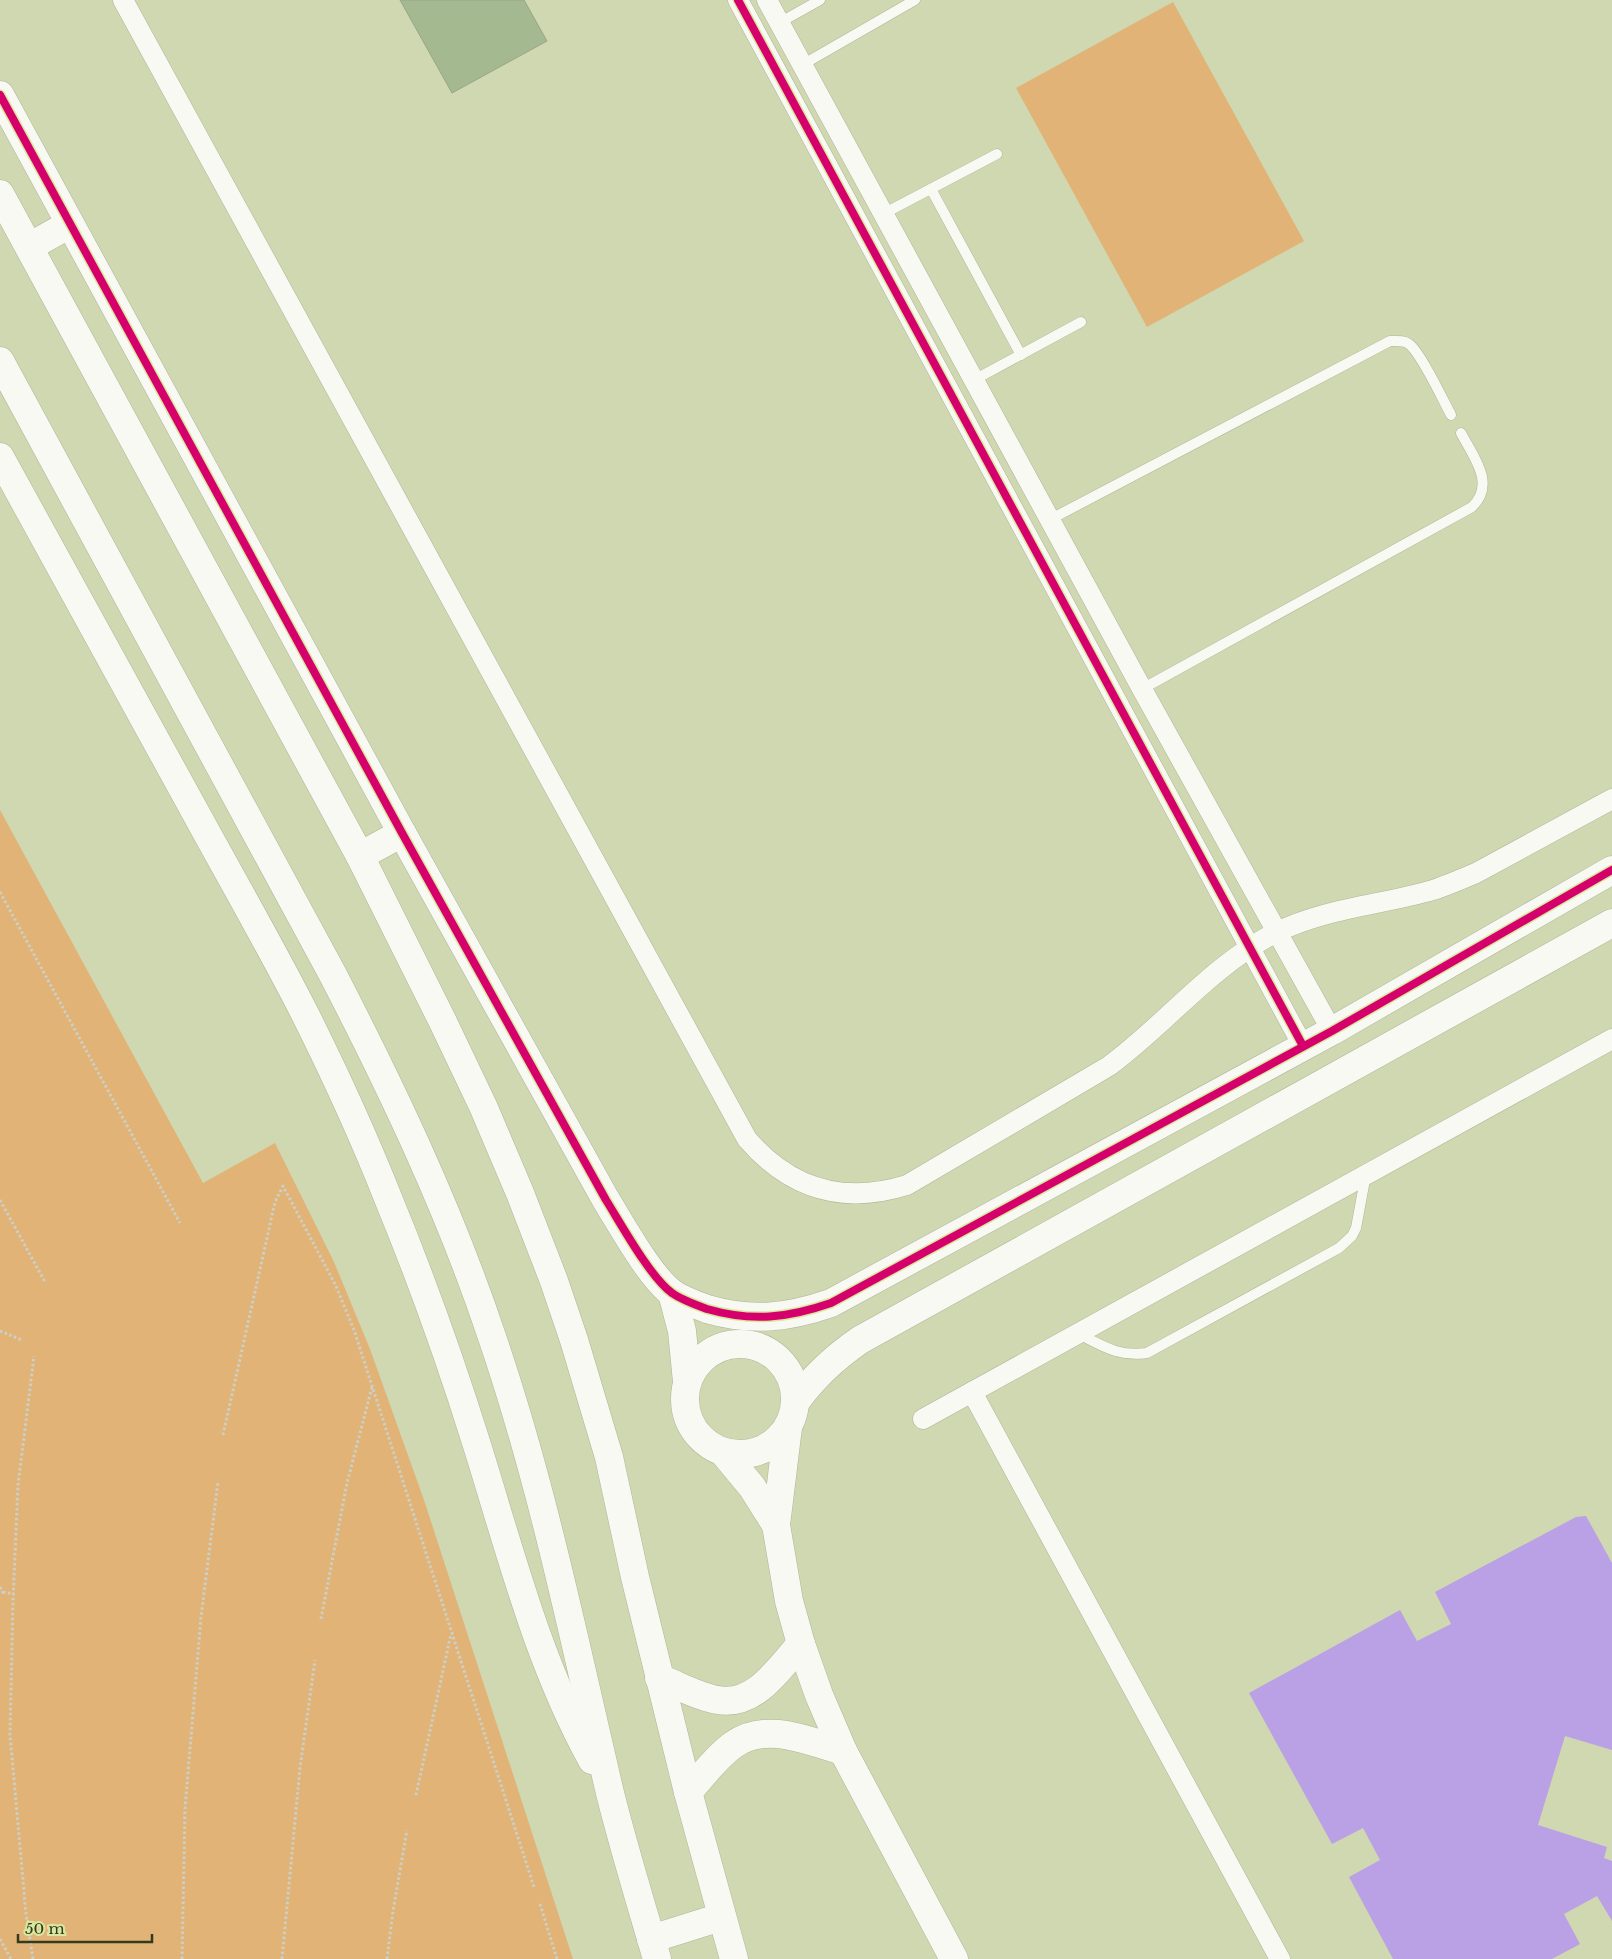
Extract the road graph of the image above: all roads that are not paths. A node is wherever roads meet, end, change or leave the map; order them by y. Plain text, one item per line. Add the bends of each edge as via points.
1 (123, 0) edge
2 (738, 0) edge
3 (767, 0) edge
4 (820, 0) edge
5 (915, 0) edge
6 (780, 23) junction
7 (802, 66) junction
8 (0, 94) edge
9 (997, 154) dead end
10 (931, 189) junction
11 (0, 194) edge
12 (883, 214) junction
13 (70, 224) junction
14 (29, 247) junction
15 (1082, 322) dead end
16 (1020, 355) junction
17 (0, 361) edge
18 (974, 380) junction
19 (1451, 415) dead end
20 (1461, 433) dead end
21 (0, 457) edge
22 (1049, 520) junction
23 (1142, 689) junction
24 (1612, 799) edge
25 (402, 833) junction
26 (360, 856) junction
27 (1612, 870) edge
28 (1612, 922) edge
29 (1276, 932) junction
30 (1250, 947) junction
31 (1332, 1031) junction
32 (1612, 1039) edge
33 (1303, 1046) junction
34 (1366, 1174) junction
35 (672, 1293) junction
36 (750, 1318) junction
37 (1078, 1333) junction
38 (748, 1344) junction
39 (687, 1382) junction
40 (972, 1392) junction
41 (792, 1415) junction
42 (923, 1419) dead end
43 (723, 1452) junction
44 (776, 1525) junction
45 (800, 1644) junction
46 (659, 1678) junction
47 (843, 1751) junction
48 (688, 1792) junction
49 (611, 1796) junction
50 (721, 1917) junction
51 (654, 1949) edge
52 (734, 1959) edge
53 (954, 1959) edge
54 (1280, 1959) edge

1 - 30 street via 746,1139 773,1166 805,1184 840,1193 874,1193 907,1185 1109,1066
2 - 30 street
3 - 6 street
4 - 6 lane
5 - 7 lane
6 - 7 street
7 - 12 street
8 - 13 street
9 - 10 lane
10 - 12 lane
10 - 16 lane
11 - 14 street
12 - 18 street
13 - 14 street
13 - 25 street
14 - 26 street
15 - 16 lane
16 - 18 lane
17 - 49 street via 332,973 434,1188 492,1337 518,1422 559,1576
18 - 22 street
19 - 22 lane via 1417,353 1409,344 1390,341
20 - 23 lane via 1484,484 1483,494 1472,507
21 - 49 street via 283,972 341,1089 433,1313 546,1662
22 - 23 street
23 - 29 street
24 - 29 street via 1456,882 1338,911
25 - 26 street
25 - 35 street via 606,1200 638,1250
26 - 46 street via 483,1106 554,1282 609,1457
27 - 31 street
28 - 41 street via 860,1340 824,1367 808,1384
29 - 30 street
29 - 31 street
30 - 33 street
31 - 33 street
32 - 34 street
33 - 36 street via 837,1300 805,1312
34 - 37 street
34 - 37 lane via 1356,1228 1339,1248 1147,1352 1123,1354
35 - 36 street via 723,1314
35 - 39 street via 682,1331
36 - 38 street
37 - 40 street
38 - 39 street via 732,1344 709,1353
38 - 41 street via 768,1351 786,1368 792,1379
39 - 43 street via 684,1394 688,1418 702,1439
40 - 42 street
40 - 54 street
41 - 43 street via 780,1437 760,1451 748,1454
41 - 44 street
43 - 44 street via 752,1487
44 - 45 street
45 - 46 street via 755,1692 737,1700 716,1700
45 - 47 street
46 - 48 street
47 - 48 street via 786,1735 752,1736 732,1746
47 - 53 street
48 - 50 street
49 - 51 street
50 - 51 street
50 - 52 street

